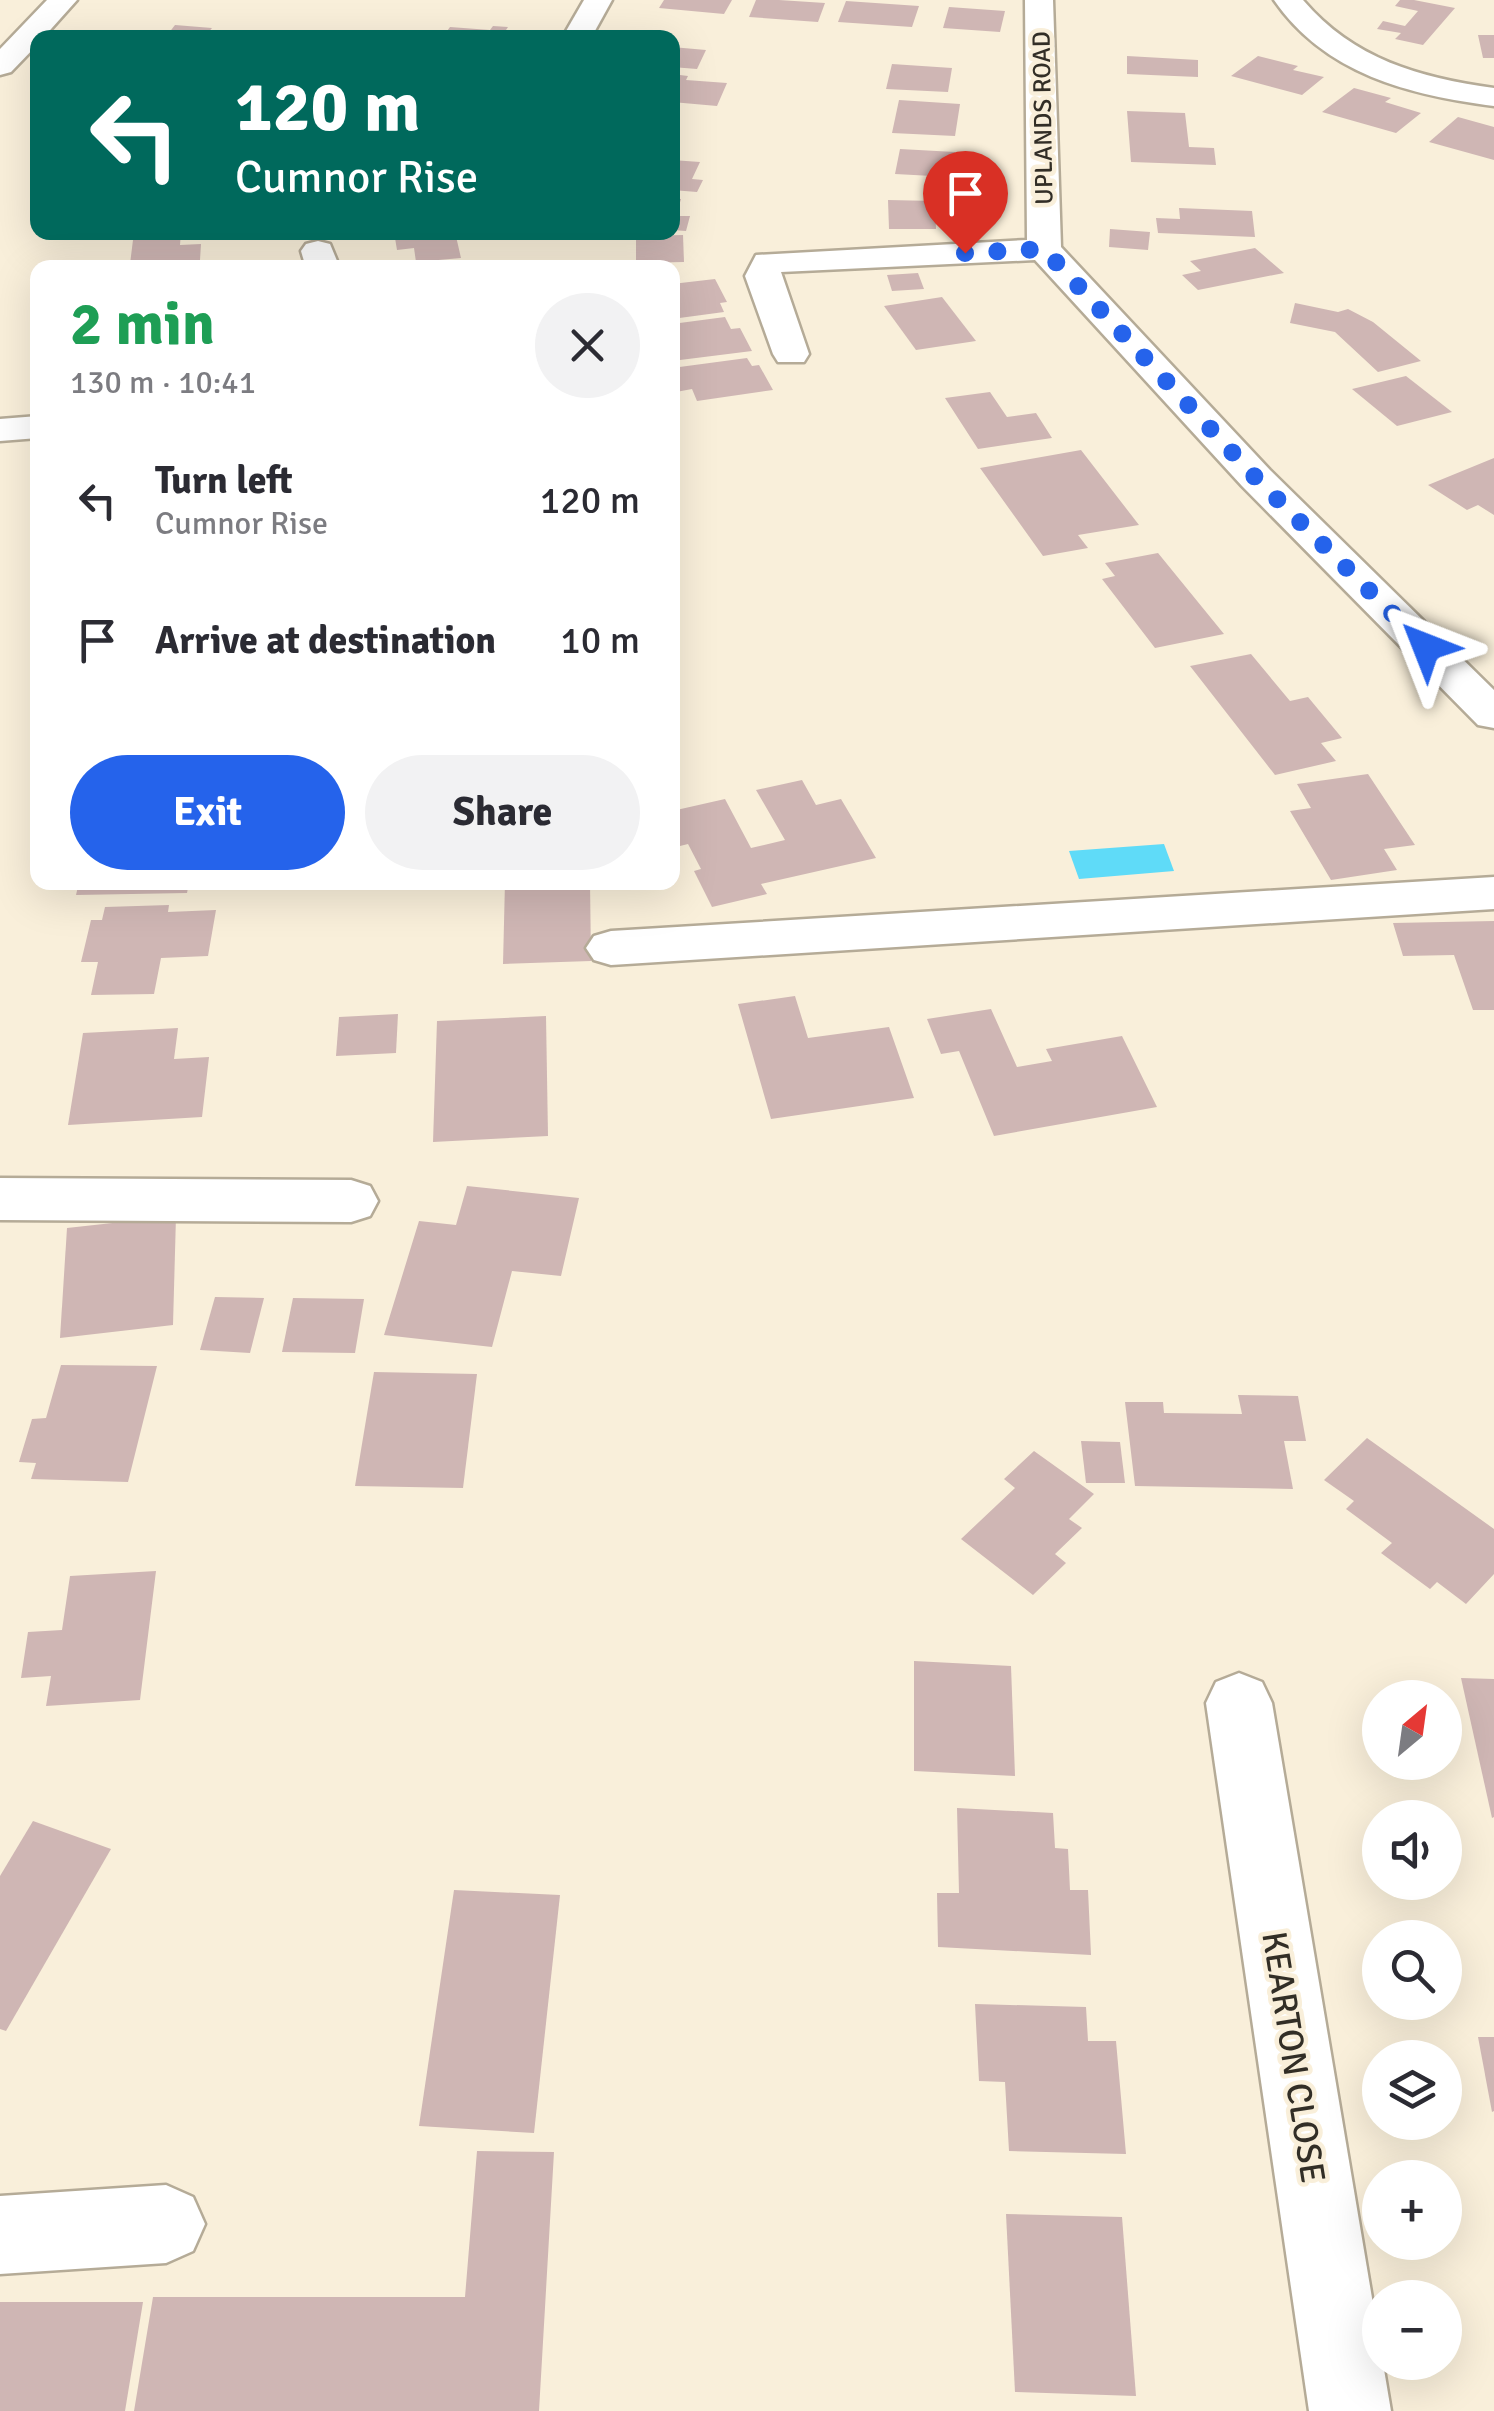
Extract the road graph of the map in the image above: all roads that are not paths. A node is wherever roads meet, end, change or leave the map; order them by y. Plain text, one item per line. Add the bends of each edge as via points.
1 (64, 0) edge
2 (598, 0) edge
3 (1040, 0) edge
4 (1288, 0) edge
5 (35, 30) edge
6 (581, 30) edge
7 (30, 35) edge
8 (0, 66) edge
9 (1494, 97) edge
10 (1044, 249) junction
11 (791, 354) dead end
12 (30, 428) edge
13 (0, 430) edge
14 (1494, 715) edge
15 (1494, 893) edge
16 (611, 948) dead end
17 (0, 1199) edge
18 (351, 1201) dead end
19 (1239, 1703) dead end
20 (166, 2224) dead end
21 (0, 2235) edge
22 (1350, 2411) edge

1 - 5 street
2 - 6 street
3 - 10 street, UPLANDS ROAD
4 - 9 street via 1305,24 1362,66
7 - 8 street
10 - 11 street via 768,262 762,276
10 - 14 street, UPLANDS ROAD via 1256,478
12 - 13 street
15 - 16 street
17 - 18 street
19 - 22 street, KEARTON CLOSE
20 - 21 street

